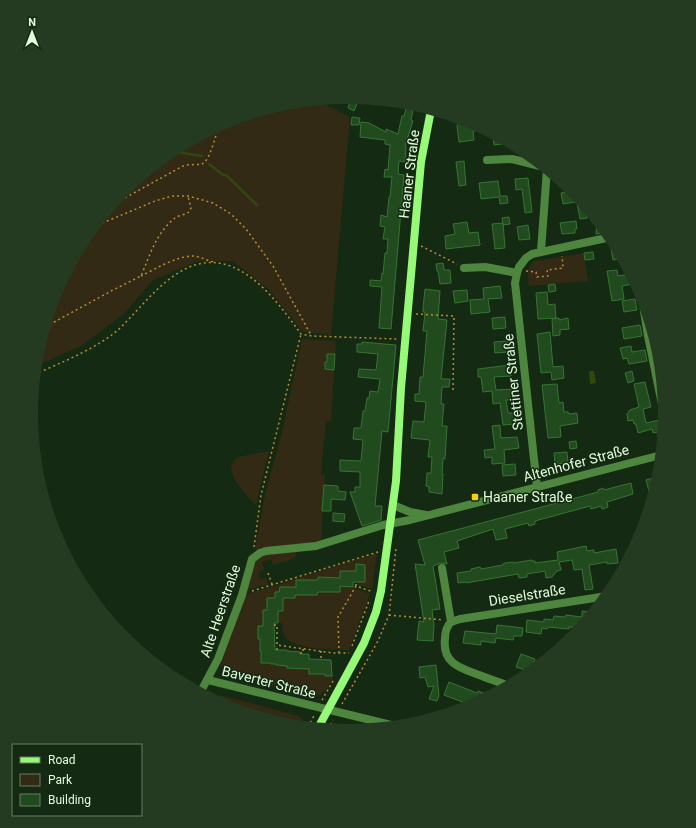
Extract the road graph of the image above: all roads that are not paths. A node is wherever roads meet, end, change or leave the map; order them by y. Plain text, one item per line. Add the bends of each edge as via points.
1 (430, 115) edge
2 (487, 160) dead end
3 (530, 163) edge
4 (546, 176) edge
5 (604, 239) edge
6 (541, 251) junction
7 (464, 268) road end
8 (517, 272) junction
9 (650, 347) edge
10 (653, 360) edge
11 (655, 457) edge
12 (537, 487) junction
13 (393, 505) junction
14 (429, 515) junction
15 (390, 523) junction
16 (442, 568) dead end
17 (598, 597) edge
18 (451, 622) junction
19 (208, 680) junction
20 (501, 683) edge
21 (203, 688) edge
22 (328, 710) junction
23 (375, 721) joint
24 (321, 722) edge
25 (379, 722) edge

1 - 13 main road, Haaner Straße via 421,162
2 - 3 street via 512,159
4 - 6 street
5 - 6 street
6 - 8 street via 526,258
7 - 8 street via 486,267
8 - 12 street, Stettiner Straße via 516,283
9 - 10 street
11 - 12 street, Altenhofer Straße
12 - 14 street, Altenhofer Straße
13 - 14 street, Altenhofer Straße via 410,512
13 - 15 main road, Haaner Straße
14 - 15 street, Altenhofer Straße
15 - 19 street, Alte Heerstraße via 316,546 260,553 252,560 242,595
15 - 22 main road, Haaner Straße via 376,612 364,644
16 - 18 street
17 - 18 street, Dieselstraße
18 - 20 street via 446,630 444,646 453,663
19 - 21 street, Alte Heerstraße
19 - 22 street, Baverter Straße
22 - 23 street
22 - 24 main road, Baverter Straße
23 - 25 street

